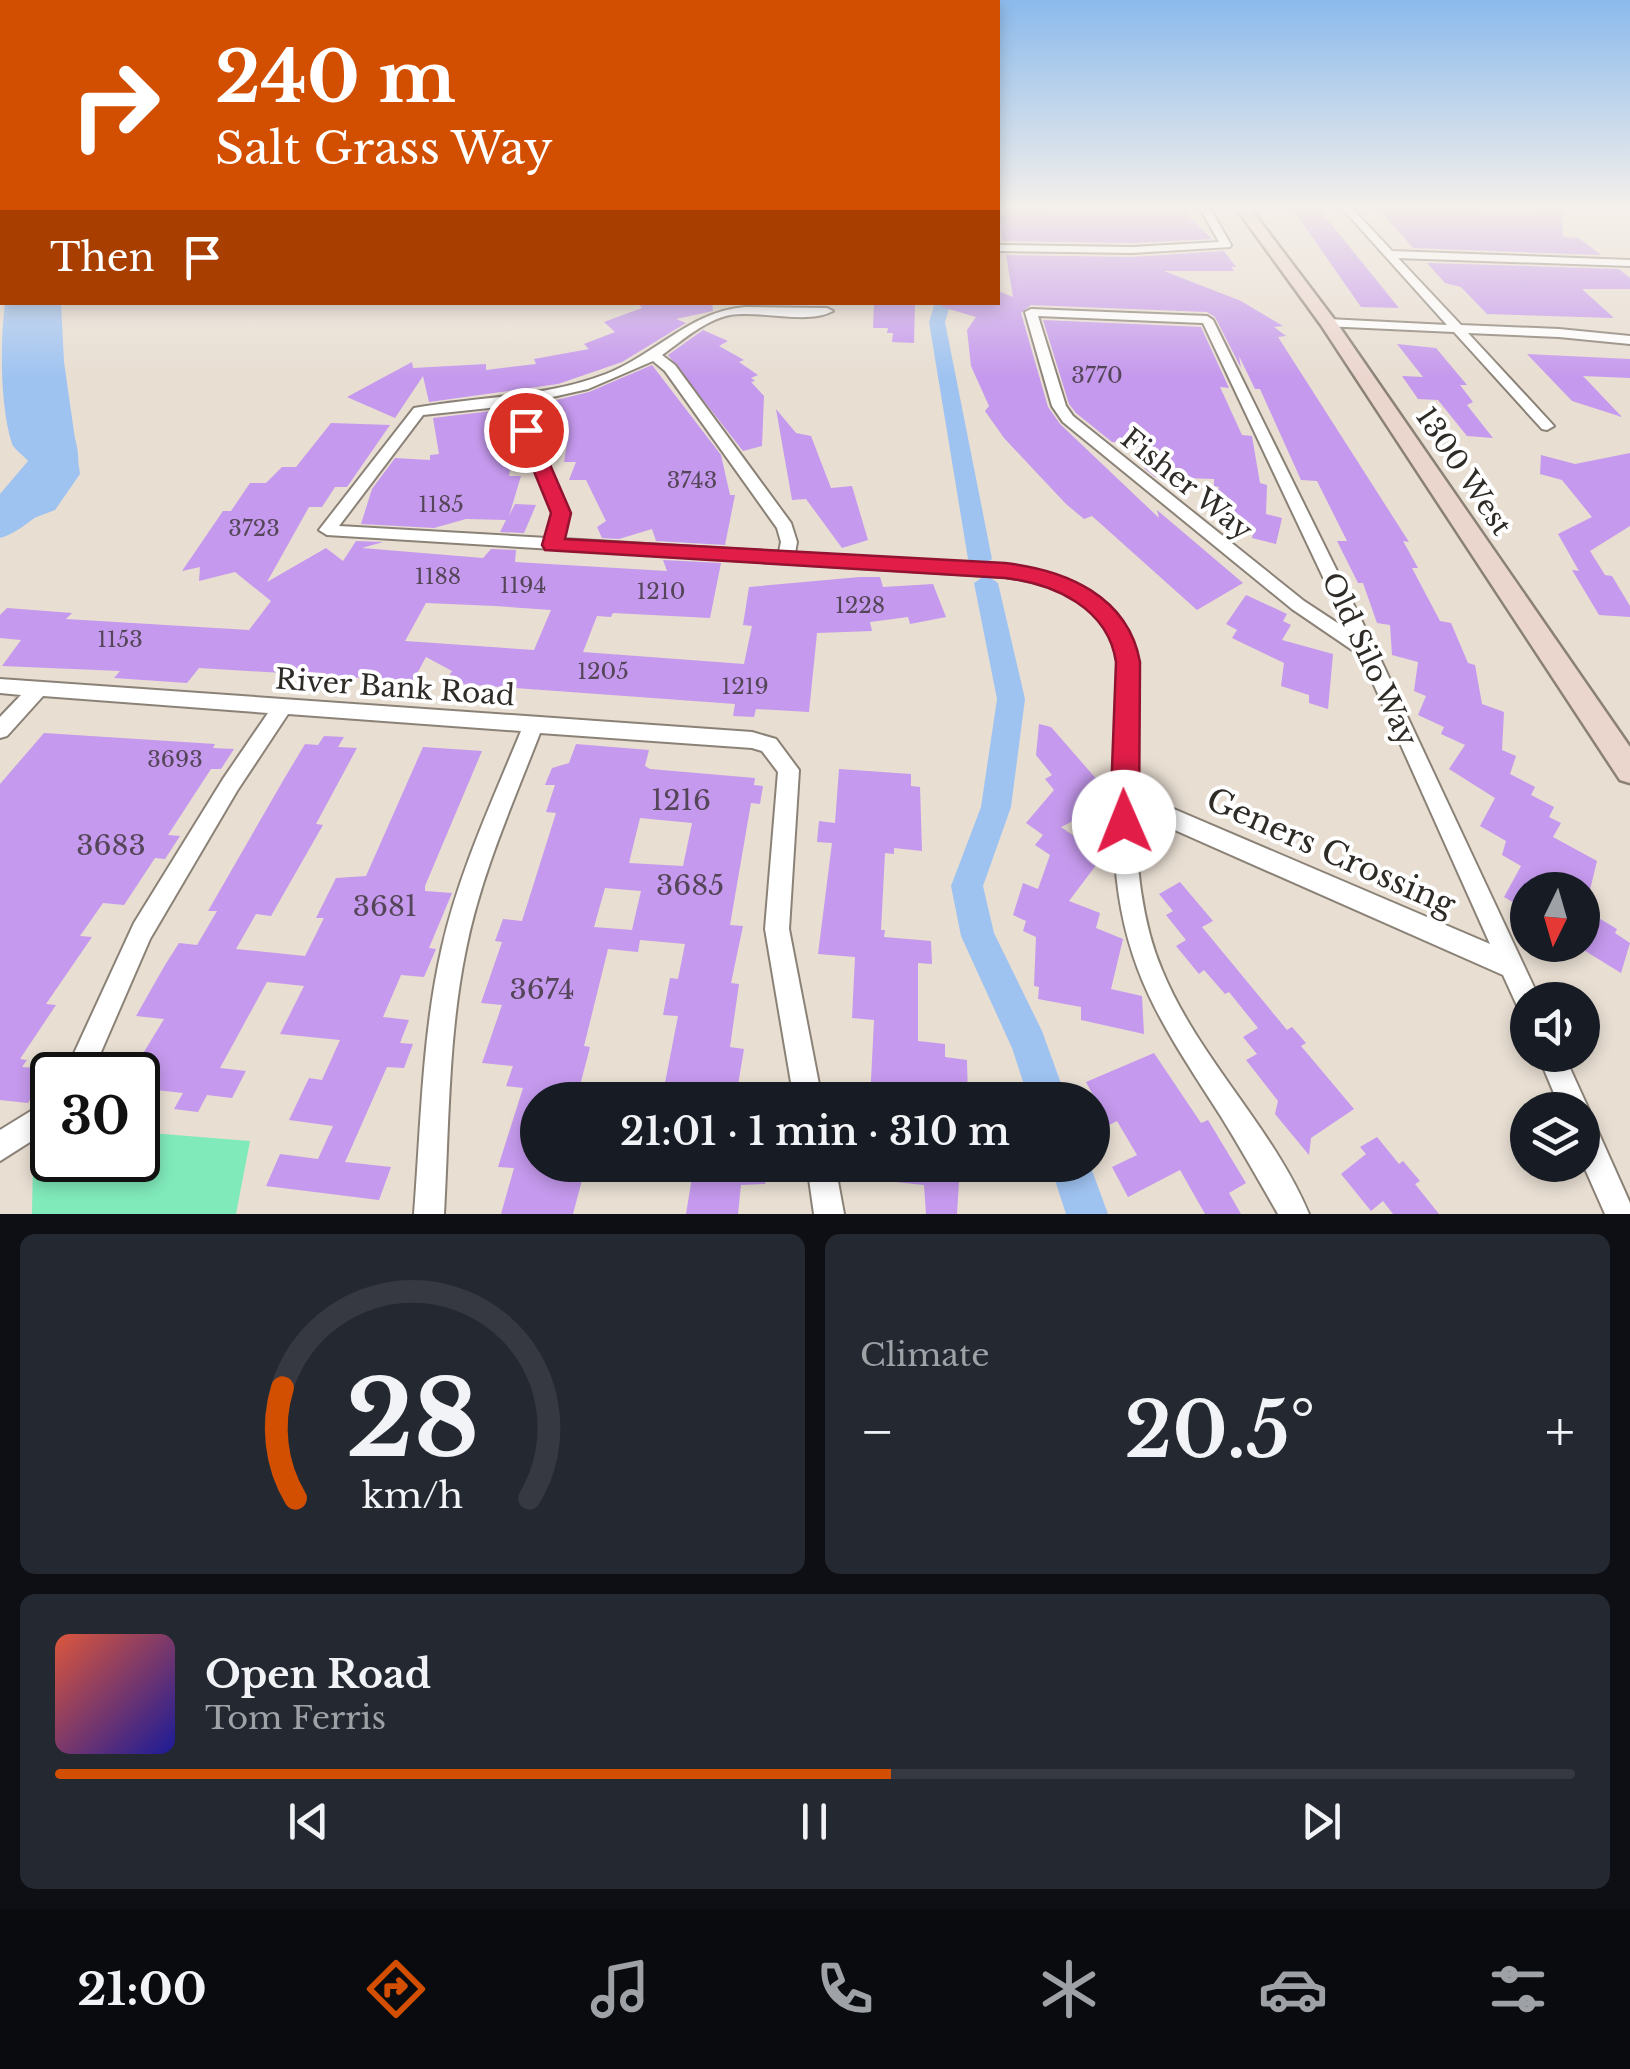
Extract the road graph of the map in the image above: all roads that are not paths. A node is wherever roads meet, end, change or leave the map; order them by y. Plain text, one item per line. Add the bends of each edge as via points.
1 (1285, 265) edge
2 (1397, 265) edge
3 (827, 310) dead end
4 (1031, 312) joint
5 (1328, 324) junction
6 (1456, 328) junction
7 (1630, 340) edge
8 (654, 355) junction
9 (514, 403) junction
10 (1548, 426) dead end
11 (553, 545) junction
12 (786, 558) junction
13 (1368, 652) junction
14 (0, 686) edge
15 (38, 689) junction
16 (282, 706) junction
17 (534, 724) junction
18 (0, 730) edge
19 (1630, 771) edge
20 (1123, 796) junction
21 (1512, 966) junction
22 (1519, 982) edge
23 (87, 1052) edge
24 (805, 1082) edge
25 (30, 1128) edge
26 (0, 1146) edge
27 (1600, 1169) edge
28 (824, 1182) edge
29 (429, 1214) edge
30 (829, 1214) edge
31 (1294, 1214) edge
32 (1620, 1214) edge

1 - 5 street, 1300 West
2 - 6 street
3 - 8 street via 726,313
4 - 13 street, Fisher Way via 1058,406 1068,419 1298,606
4 - 13 street, Old Silo Way via 1207,320
5 - 6 street
5 - 19 street, 1300 West
6 - 7 street
6 - 10 street
8 - 9 street via 590,384
8 - 12 street via 785,528
9 - 11 street via 561,513
9 - 11 street via 419,410 328,530
11 - 12 street
12 - 20 street via 1034,574 1081,592 1125,643
13 - 21 street, Old Silo Way
14 - 15 street, River Bank Road
15 - 16 street, River Bank Road
15 - 18 street
16 - 17 street, River Bank Road
16 - 23 street via 142,931
17 - 24 street, River Bank Road via 752,740 781,756 790,784 777,928
17 - 29 street via 454,948
20 - 21 street, Geners Crossing
20 - 31 street via 1142,952 1179,1029
21 - 22 street, Old Silo Way
25 - 26 street
27 - 32 street
28 - 30 street

